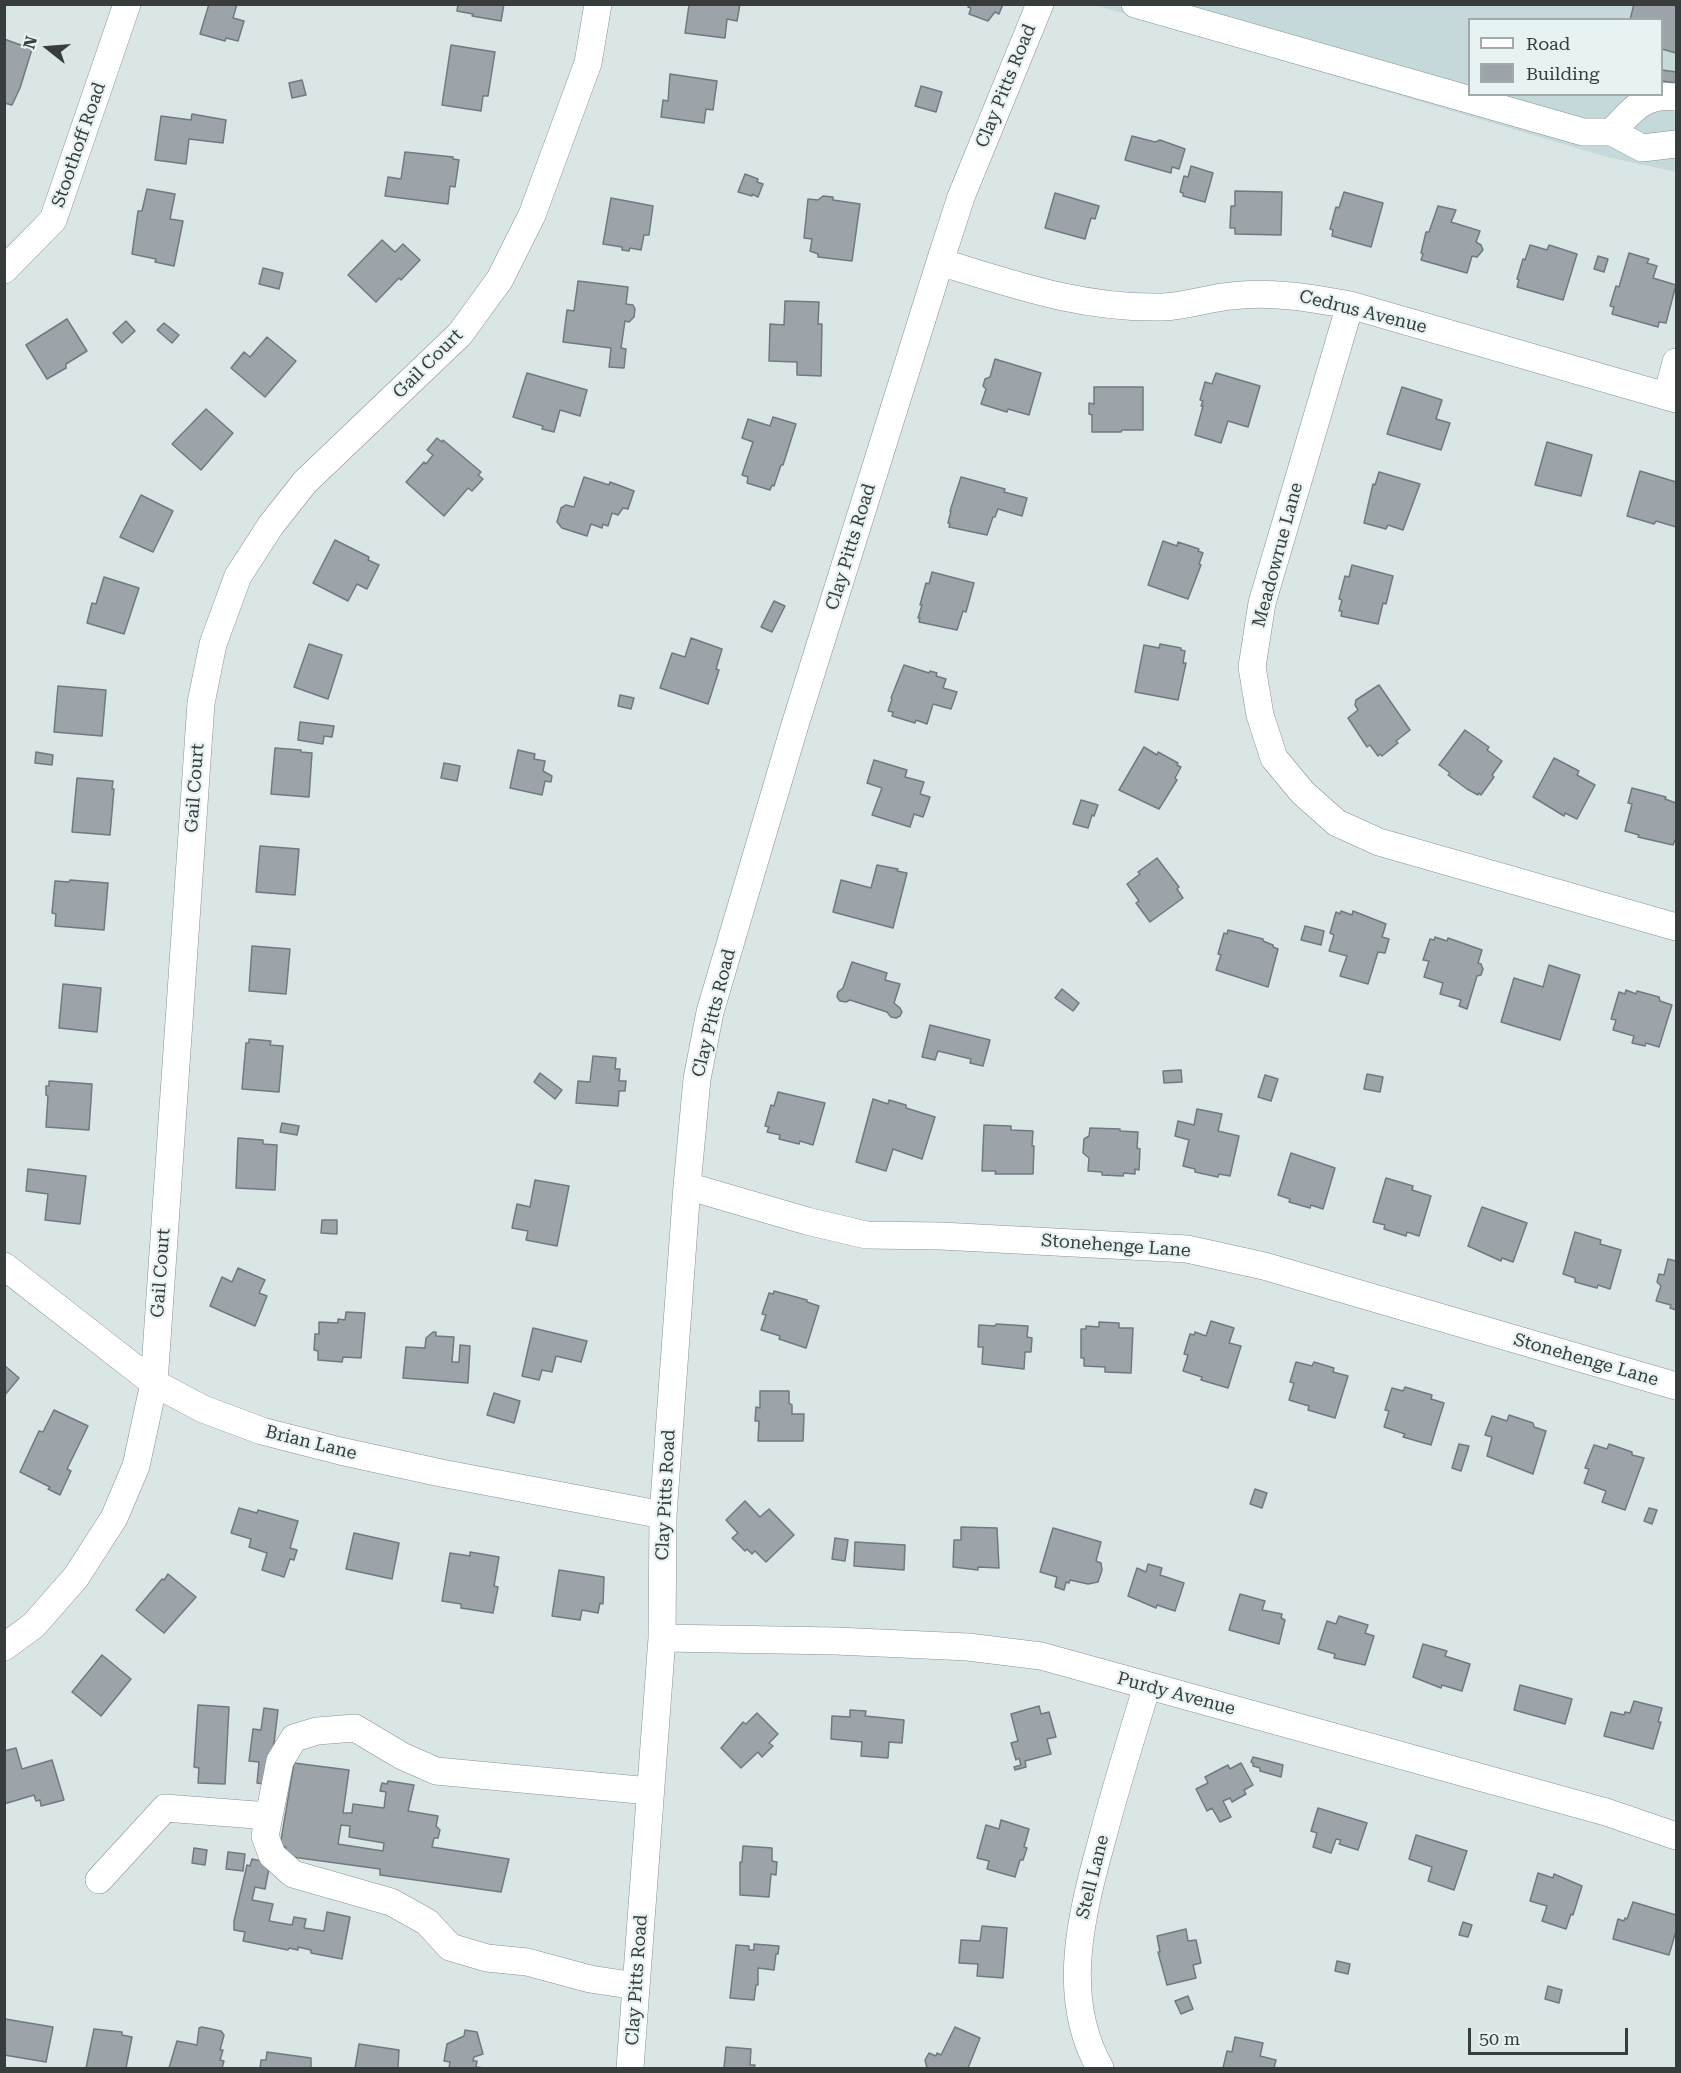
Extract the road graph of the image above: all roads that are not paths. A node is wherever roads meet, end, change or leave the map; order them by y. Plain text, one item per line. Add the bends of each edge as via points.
1 (127, 4) edge
2 (598, 4) edge
3 (1040, 4) edge
4 (1136, 4) edge
5 (1659, 96) edge
6 (1612, 132) junction
7 (1677, 144) edge
8 (940, 262) junction
9 (4, 270) edge
10 (1350, 305) junction
11 (1677, 362) edge
12 (1672, 397) edge
13 (1677, 927) edge
14 (687, 1186) junction
15 (4, 1266) edge
16 (154, 1383) junction
17 (1677, 1386) edge
18 (663, 1515) junction
19 (662, 1638) junction
20 (4, 1647) edge
21 (1147, 1686) junction
22 (650, 1791) junction
23 (269, 1816) junction
24 (1677, 1836) edge
25 (99, 1880) dead end
26 (636, 1986) junction
27 (630, 2068) edge
28 (1100, 2068) edge

1 - 9 street, Stoothoff Road via 53,220
2 - 16 street, Gail Court via 588,63 532,215 500,279 460,334 305,482 271,525 238,576 213,644 201,703
3 - 8 street, Clay Pitts Road via 961,197
4 - 6 street via 1583,132
5 - 6 street via 1635,106
6 - 7 street via 1642,148
8 - 10 street, Cedrus Avenue via 1060,297 1110,305 1165,307 1233,296 1294,295
8 - 14 street, Clay Pitts Road via 710,1012 697,1079
10 - 12 street, Cedrus Avenue
10 - 13 street, Meadowrue Lane via 1262,603 1252,667 1260,715 1274,758 1303,793 1337,823 1379,843
11 - 12 street
14 - 17 street, Stonehenge Lane via 866,1235 1187,1248 1264,1266
14 - 18 street, Clay Pitts Road
15 - 16 street, Brian Lane
16 - 18 street, Brian Lane via 203,1409 262,1431 441,1473
16 - 20 street, Gail Court via 135,1466 114,1518 76,1577 34,1625
18 - 19 street, Clay Pitts Road
19 - 21 street, Purdy Avenue via 968,1647 1041,1656
19 - 22 street, Clay Pitts Road
21 - 24 street, Purdy Avenue via 1462,1771
21 - 28 street, Stell Lane via 1113,1795 1083,1909 1077,1951 1080,2005 1090,2050
22 - 23 street via 436,1771 355,1728 317,1731 294,1738 280,1761
22 - 26 street, Clay Pitts Road
23 - 25 street via 165,1808
23 - 26 street via 265,1836 272,1855 292,1874 391,1902 427,1922 450,1947 487,1958 527,1962 590,1979
26 - 27 street, Clay Pitts Road

